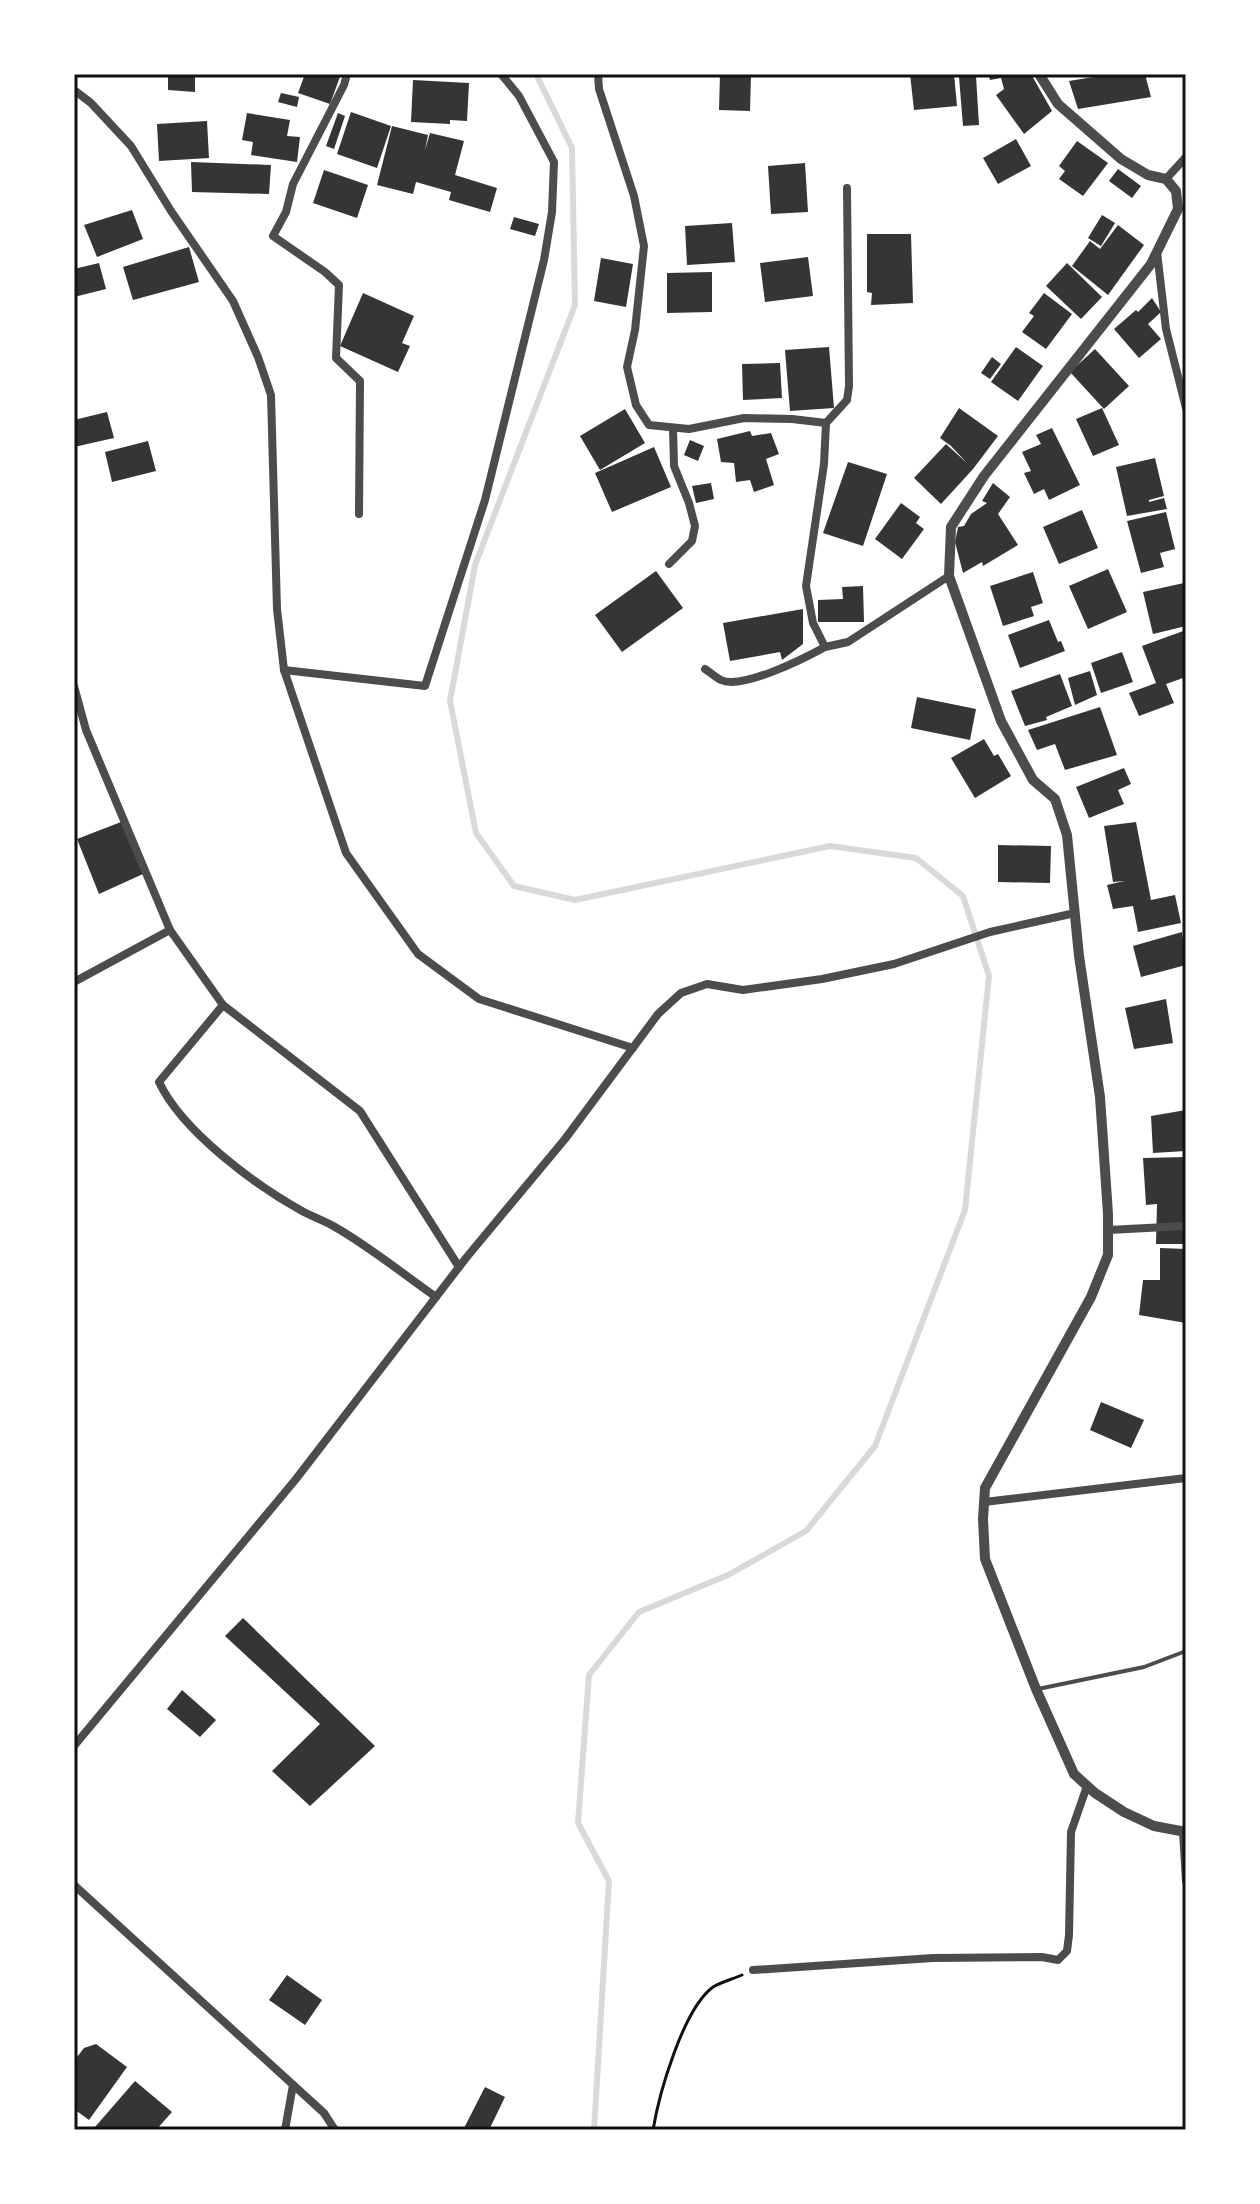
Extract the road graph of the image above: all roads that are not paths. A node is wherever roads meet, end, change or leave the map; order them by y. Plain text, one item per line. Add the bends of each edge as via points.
1 (347, 74) edge
2 (501, 74) edge
3 (598, 74) edge
4 (1039, 74) edge
5 (74, 90) edge
6 (1186, 157) edge
7 (1166, 179) junction
8 (847, 188) dead end
9 (1182, 209) edge
10 (1157, 251) junction
11 (1186, 408) edge
12 (826, 423) junction
13 (673, 428) junction
14 (359, 514) dead end
15 (669, 564) dead end
16 (949, 576) junction
17 (825, 647) junction
18 (705, 669) dead end
19 (284, 670) junction
20 (74, 686) edge
21 (86, 730) junction
22 (74, 734) edge
23 (1075, 913) junction
24 (170, 930) junction
25 (74, 982) edge
26 (223, 1005) junction
27 (633, 1048) junction
28 (1186, 1226) edge
29 (1108, 1230) junction
30 (459, 1267) junction
31 (436, 1297) junction
32 (1186, 1478) edge
33 (984, 1502) junction
34 (1186, 1651) edge
35 (1036, 1689) junction
36 (74, 1743) edge
37 (1087, 1786) junction
38 (1185, 1832) edge
39 (1186, 1881) edge
40 (74, 1885) edge
41 (753, 1970) road end
42 (293, 2085) junction
43 (285, 2130) edge
44 (335, 2130) edge

1 - 14 street via 273,236 339,285 336,358 360,381
2 - 19 street via 519,96 554,162 552,212 485,500 425,686
3 - 13 street via 644,246 627,367 636,405 649,425
4 - 7 street via 1058,104 1121,159
5 - 19 street via 131,146 233,301 258,357 271,395 277,609
6 - 7 street
7 - 9 street
8 - 12 street via 849,386 847,400
9 - 10 street
10 - 11 street via 1166,329
10 - 16 street via 984,476 951,527
12 - 13 street via 744,418
12 - 17 street via 806,586 813,623
13 - 15 street via 674,466 695,526 692,541
16 - 17 street via 848,642
16 - 23 street via 1001,721 1033,780 1055,799 1067,835
17 - 18 street via 739,682 723,681
19 - 27 street via 346,853 418,954 479,999
20 - 21 street
21 - 22 street
21 - 24 street
23 - 27 street via 822,979 743,990 707,984 681,993
23 - 29 street via 1100,1097
24 - 25 street
24 - 26 street
26 - 30 street via 360,1111
26 - 31 street via 159,1082 166,1098 194,1132 240,1169
27 - 30 street
28 - 29 street
29 - 33 street via 1108,1255 1091,1297 985,1488
30 - 31 street
31 - 36 street via 296,1479
32 - 33 street
33 - 35 street via 985,1559
34 - 35 lane via 1144,1667
35 - 37 street via 1074,1774
37 - 38 street via 1124,1812
37 - 41 street via 1071,1832 1069,1935 1067,1951 1058,1960 933,1958
38 - 39 street
40 - 42 street
42 - 43 street
42 - 44 street

